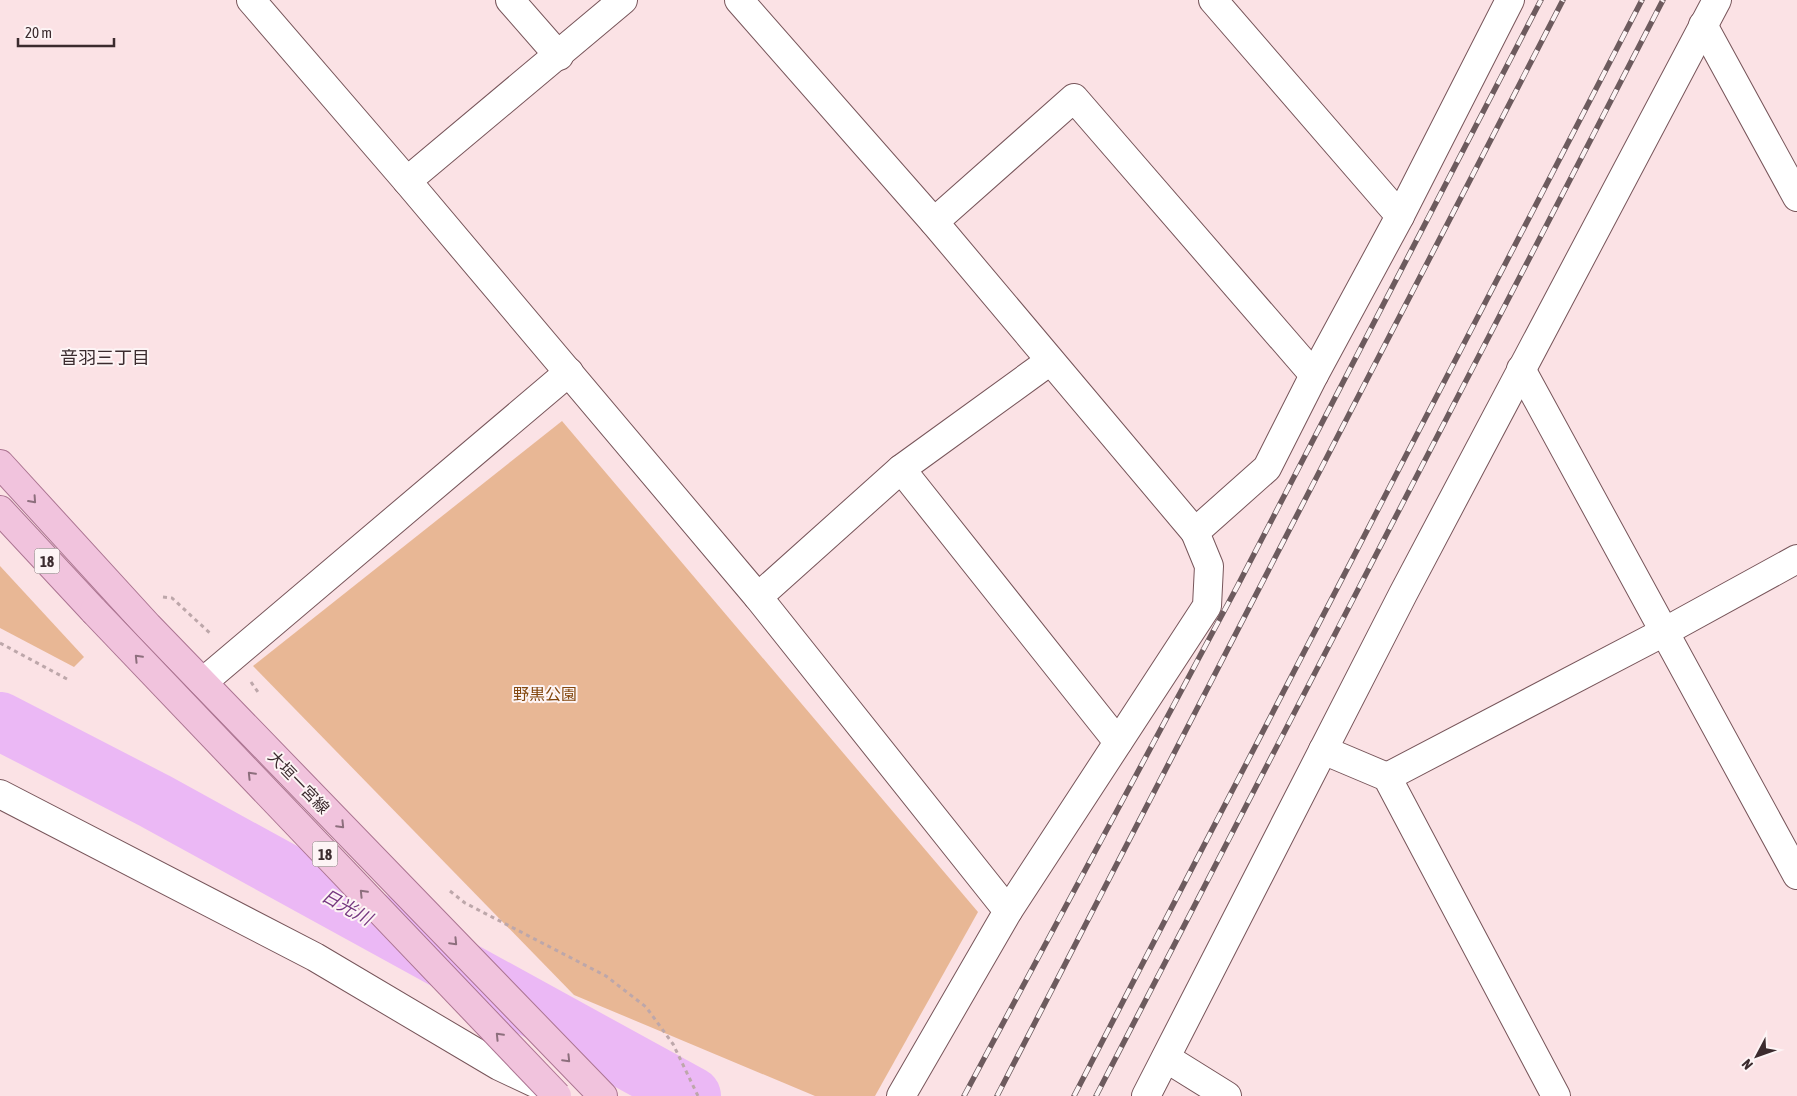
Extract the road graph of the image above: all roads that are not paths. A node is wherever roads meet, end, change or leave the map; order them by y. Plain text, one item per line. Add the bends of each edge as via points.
1 (251, 0) edge
2 (510, 0) edge
3 (623, 0) edge
4 (739, 0) edge
5 (1213, 0) edge
6 (1510, 0) edge
7 (1716, 0) edge
8 (1703, 25) junction
9 (559, 56) junction
10 (407, 181) junction
11 (1797, 197) edge
12 (1400, 216) junction
13 (934, 222) junction
14 (1050, 361) junction
15 (1522, 369) junction
16 (569, 372) junction
17 (1314, 375) junction
18 (0, 464) edge
19 (901, 469) junction
20 (0, 510) edge
21 (1195, 532) junction
22 (1797, 559) edge
23 (758, 597) junction
24 (1664, 632) junction
25 (203, 682) junction
26 (1118, 742) junction
27 (1323, 750) junction
28 (1387, 777) junction
29 (0, 794) edge
30 (1797, 876) edge
31 (1008, 911) junction
32 (1166, 1058) junction
33 (558, 1096) edge
34 (563, 1096) edge
35 (603, 1096) edge
36 (901, 1096) edge
37 (1146, 1096) edge
38 (1227, 1096) edge
39 (1556, 1096) edge

1 - 10 street
2 - 9 street
3 - 9 street
4 - 13 street
5 - 12 street
6 - 12 street
7 - 8 street
8 - 11 street
8 - 15 street
9 - 10 street
10 - 16 street
12 - 17 street
13 - 14 street
13 - 17 street via 1074,98
14 - 19 street
14 - 21 street
15 - 24 street
15 - 27 street
16 - 23 street
16 - 25 street
17 - 21 street via 1268,468
18 -> 25 main road, 大垣一宮線 / 18
19 - 23 street
19 - 26 street
33 -> 20 main road, 大垣一宮線 / 18, bridge
21 - 26 street via 1209,566 1207,606
22 - 24 street
23 - 31 street
24 - 28 street
24 - 30 street
25 -> 35 main road, 大垣一宮線 / 18
26 - 31 street
27 - 28 street
27 - 32 street
28 - 39 street
29 - 34 street via 315,957 500,1066
31 - 36 street
32 - 37 street
32 - 38 street

